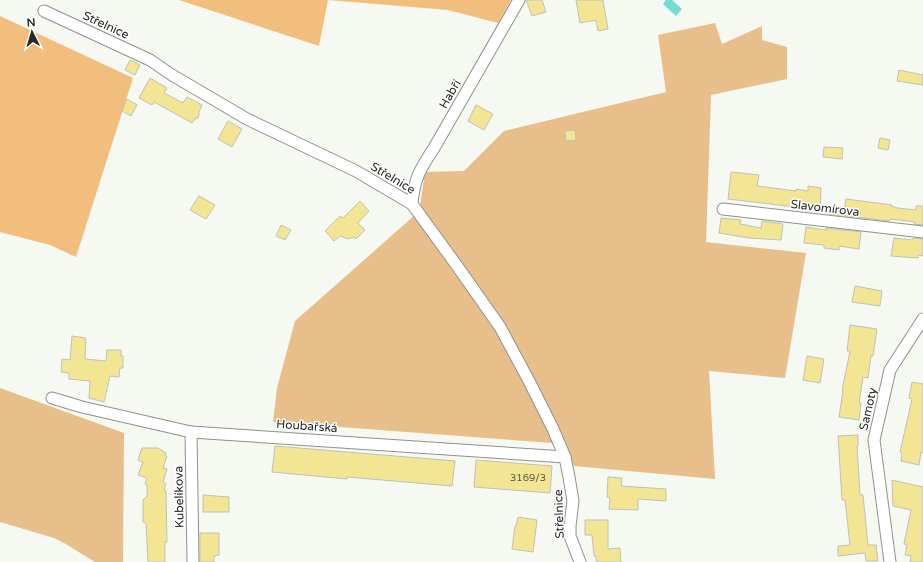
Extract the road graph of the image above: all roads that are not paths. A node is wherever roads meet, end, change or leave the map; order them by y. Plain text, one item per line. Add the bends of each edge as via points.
1 (519, 0) edge
2 (44, 10) dead end
3 (412, 204) junction
4 (724, 209) dead end
5 (923, 232) edge
6 (923, 319) edge
7 (52, 398) dead end
8 (191, 432) junction
9 (564, 457) junction
10 (193, 562) edge
11 (580, 562) edge
12 (890, 562) edge

1 - 3 street, Habří via 420,169 413,189
2 - 3 street, Střelnice via 150,60 247,119 356,171
3 - 9 street, Střelnice via 500,328 529,381
4 - 5 street, Slavomírova
6 - 12 street, Samoty via 890,370 874,440
7 - 8 street, Houbařská
8 - 9 street, Houbařská
8 - 10 street, Kubelíkova
9 - 11 street, Střelnice via 573,501 570,536

